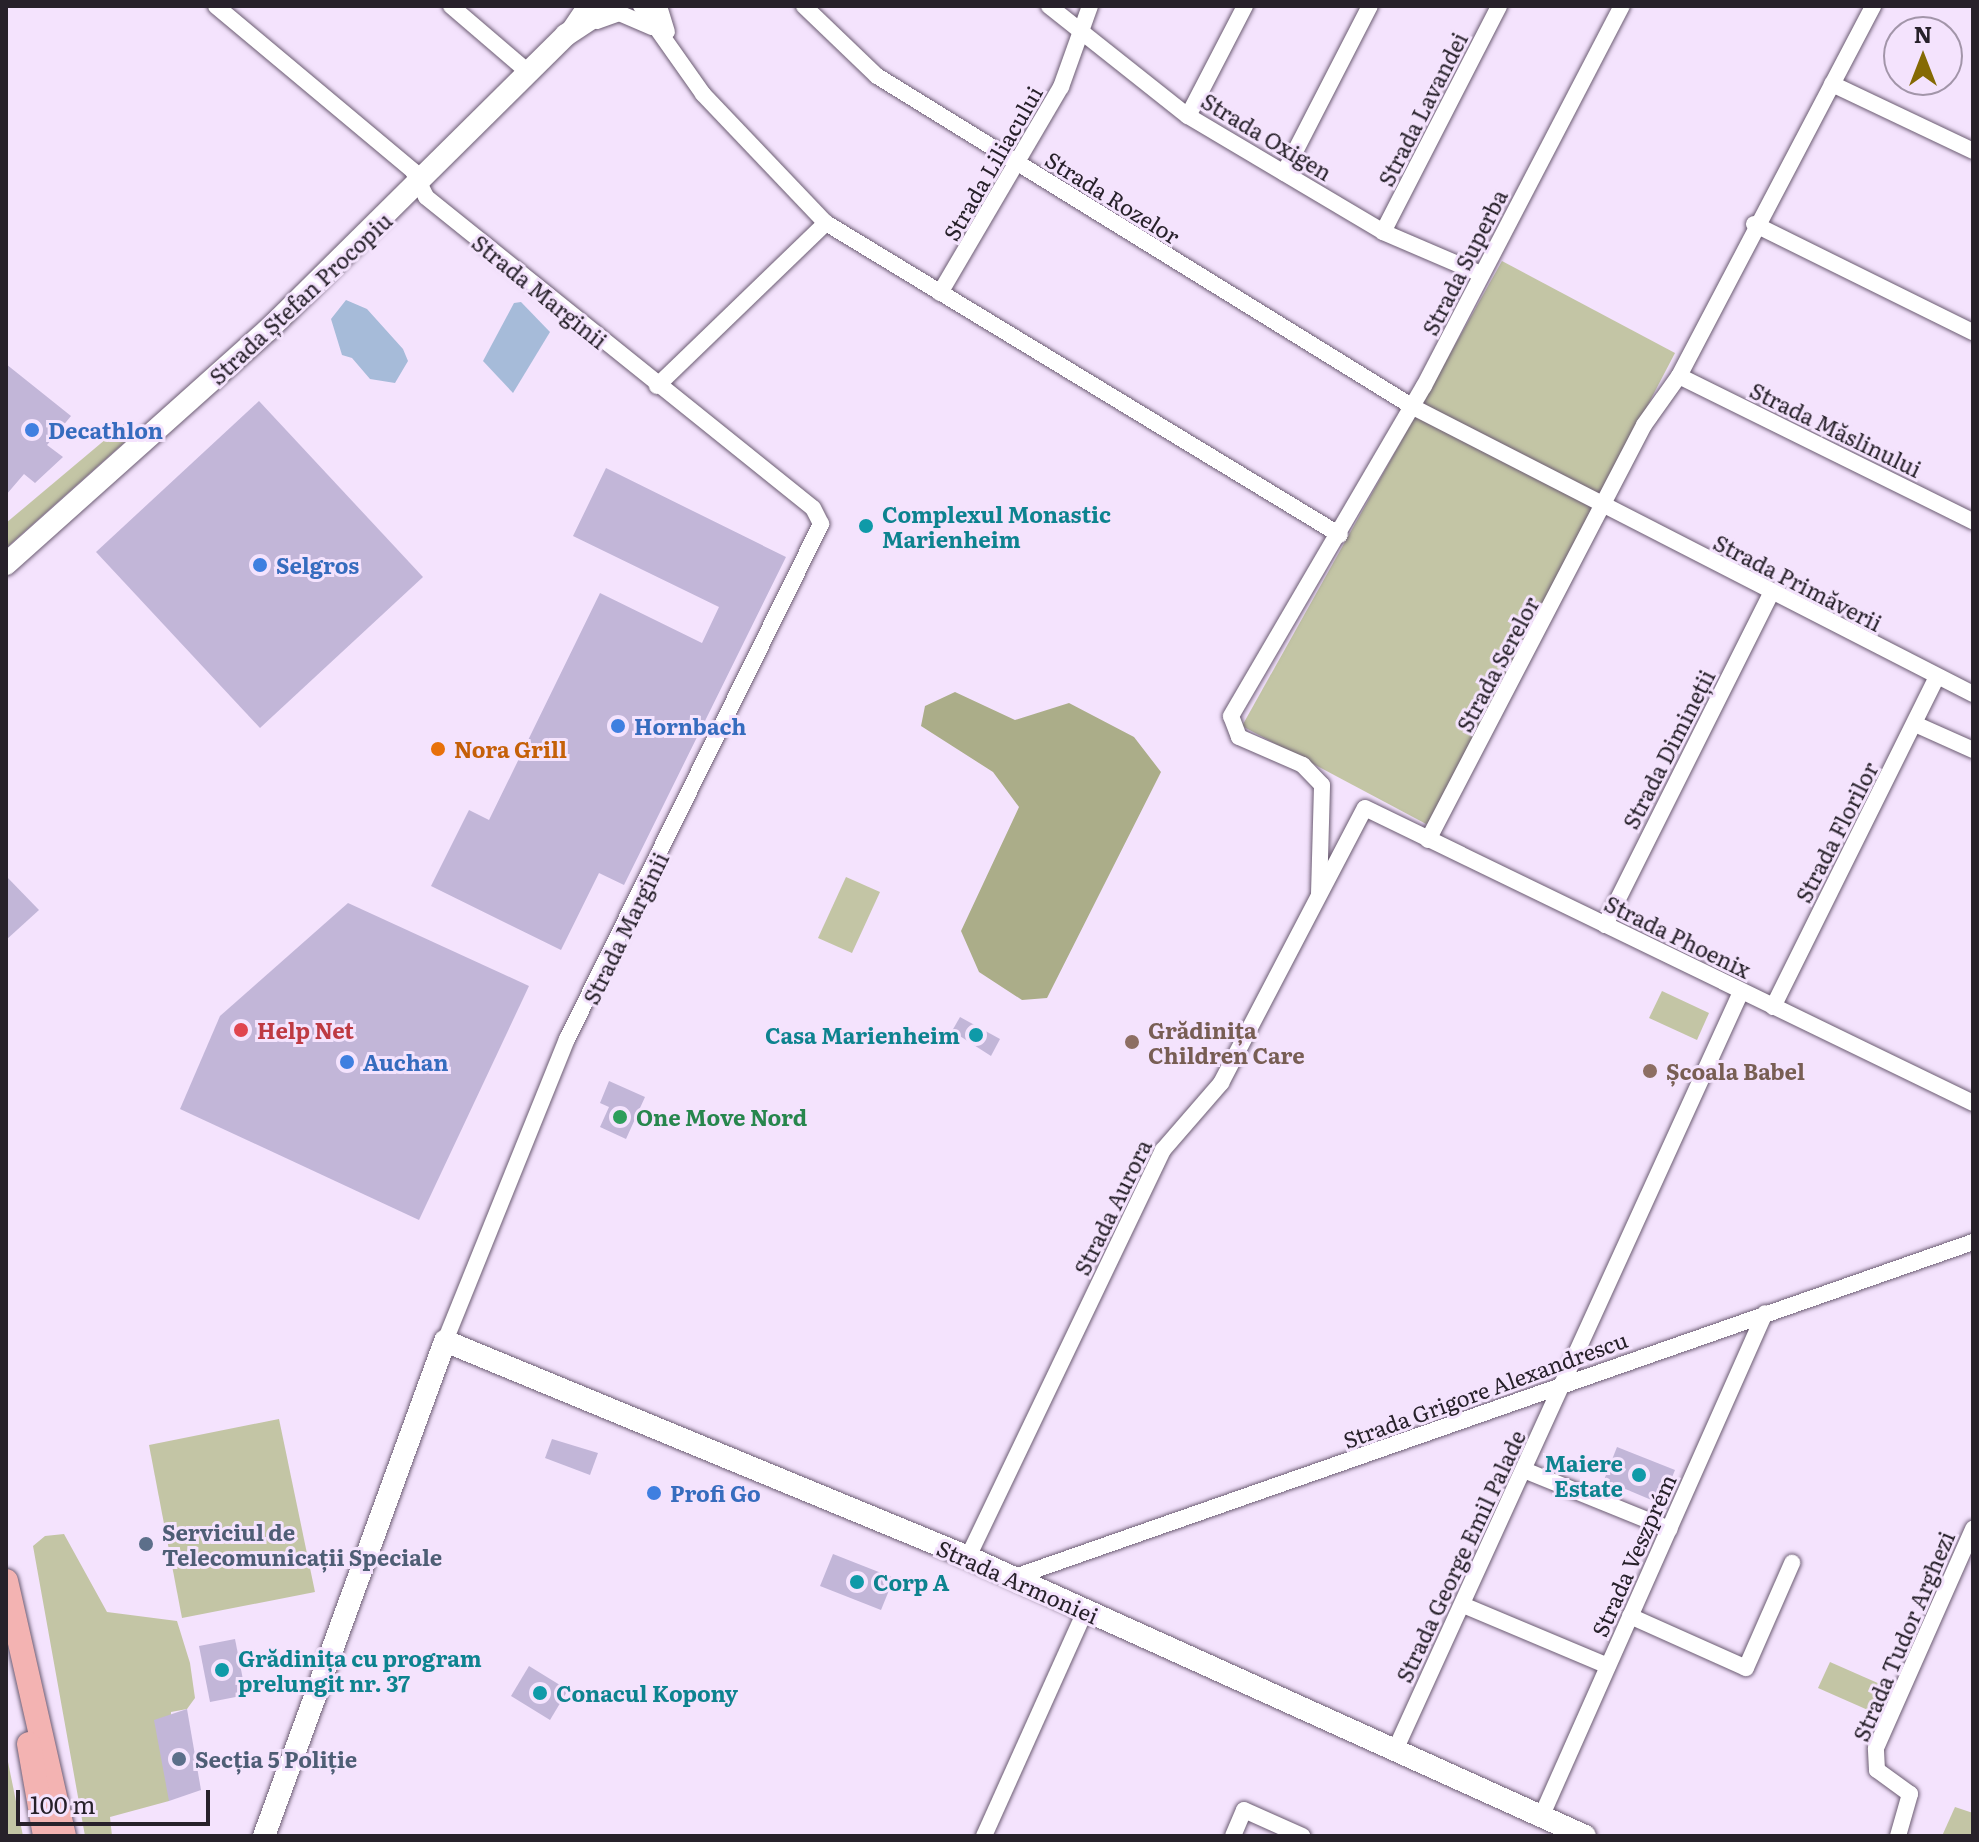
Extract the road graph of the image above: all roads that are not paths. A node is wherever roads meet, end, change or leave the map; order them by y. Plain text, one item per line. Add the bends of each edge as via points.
1 (216, 6) edge
2 (451, 6) edge
3 (610, 6) edge
4 (641, 6) edge
5 (659, 6) edge
6 (804, 6) edge
7 (1049, 6) edge
8 (1090, 6) edge
9 (1245, 6) edge
10 (1370, 6) edge
11 (1499, 6) edge
12 (1622, 6) edge
13 (1873, 6) edge
14 (583, 17) edge
15 (1081, 30) junction
16 (670, 41) junction
17 (528, 72) junction
18 (1832, 84) junction
19 (1188, 116) junction
20 (1973, 151) edge
21 (1019, 166) junction
22 (1284, 173) junction
23 (420, 184) junction
24 (826, 223) junction
25 (1754, 224) junction
26 (1383, 232) junction
27 (1481, 274) junction
28 (940, 293) junction
29 (1973, 332) edge
30 (1679, 376) junction
31 (657, 386) junction
32 (1413, 407) junction
33 (1603, 509) junction
34 (1973, 521) edge
35 (1340, 535) junction
36 (6, 564) edge
37 (1771, 593) junction
38 (1937, 677) junction
39 (1973, 694) edge
40 (1915, 724) junction
41 (1973, 750) edge
42 (1365, 808) joint
43 (1428, 840) junction
44 (1320, 895) junction
45 (1605, 925) junction
46 (1741, 992) junction
47 (1773, 1007) junction
48 (1973, 1103) edge
49 (1973, 1242) edge
50 (1765, 1313) junction
51 (445, 1341) junction
52 (1562, 1385) junction
53 (1524, 1470) junction
54 (1669, 1529) junction
55 (1973, 1529) edge
56 (968, 1557) junction
57 (1792, 1563) dead end
58 (1012, 1578) junction
59 (6, 1581) edge
60 (1463, 1605) junction
61 (1085, 1611) junction
62 (1630, 1616) junction
63 (6, 1641) edge
64 (1608, 1666) junction
65 (1397, 1746) junction
66 (1542, 1815) junction
67 (45, 1836) edge
68 (64, 1836) edge
69 (264, 1836) edge
70 (984, 1836) edge
71 (1233, 1836) edge
72 (1302, 1836) edge
73 (1585, 1836) edge
74 (1898, 1836) edge

1 - 23 street, Strada Marginii via 413,171
2 - 17 street
3 - 14 street, Strada Ștefan Procopiu
4 - 16 street
5 - 16 street
6 - 21 street, Strada Rozelor via 877,76
7 - 15 street, Strada Oxigen
8 - 15 street, Strada Liliacului
9 - 19 street
10 - 22 street
11 - 26 street, Strada Lavandei
12 - 27 street, Strada Superba
13 - 18 street, Strada Serelor
14 - 16 street via 619,13 642,19
14 - 17 street, Strada Ștefan Procopiu
15 - 19 street, Strada Oxigen
15 - 21 street, Strada Liliacului via 1061,87
16 - 24 street via 703,94
17 - 23 street, Strada Ștefan Procopiu
18 - 20 street
18 - 25 street, Strada Serelor
19 - 22 street, Strada Oxigen
21 - 28 street, Strada Liliacului
21 - 32 street, Strada Rozelor
22 - 26 street, Strada Oxigen
23 - 31 street, Strada Marginii via 426,197
23 - 36 street, Strada Ștefan Procopiu via 268,330
24 - 28 street
24 - 31 street
25 - 29 street
25 - 30 street, Strada Serelor
26 - 27 street, Strada Oxigen
27 - 32 street, Strada Superba
28 - 35 street
30 - 33 street, Strada Serelor via 1644,425
30 - 34 street, Strada Măslinului
31 - 51 street, Strada Marginii via 813,508 821,524 567,1039
32 - 33 street, Strada Rozelor
32 - 35 street, Strada Superba
33 - 37 street, Strada Primăverii
33 - 43 street, Strada Serelor
35 - 44 street, Strada Superba via 1231,722 1239,737 1303,765 1322,785
37 - 38 street, Strada Primăverii
37 - 45 street, Strada Dimineții
38 - 39 street, Strada Primăverii
38 - 40 street, Strada Florilor
40 - 41 street
40 - 47 street, Strada Florilor
42 - 43 street, Strada Phoenix
42 - 44 street, Strada Aurora
43 - 45 street, Strada Phoenix
44 - 56 street, Strada Aurora via 1221,1083 1163,1150
45 - 46 street, Strada Phoenix
46 - 47 street, Strada Phoenix
46 - 52 street, Strada George Emil Palade
47 - 48 street, Strada Phoenix
49 - 50 street, Strada Grigore Alexandrescu
50 - 52 street, Strada Grigore Alexandrescu
50 - 54 street, Strada Veszprém
51 - 56 street, Strada Armoniei
51 - 69 street, Strada Marginii
52 - 53 street, Strada George Emil Palade
52 - 58 street, Strada Grigore Alexandrescu
53 - 54 street
53 - 60 street, Strada George Emil Palade
54 - 62 street, Strada Veszprém
55 - 74 street, Strada Tudor Arghezi via 1876,1748 1877,1770 1910,1794
56 - 58 street, Strada Armoniei
57 - 62 street via 1746,1668
58 - 61 street, Strada Armoniei
59 - 68 main road
60 - 64 street
60 - 65 street, Strada George Emil Palade
61 - 65 street, Strada Armoniei
61 - 70 street
62 - 64 street, Strada Veszprém
63 - 67 main road
64 - 66 street, Strada Veszprém
65 - 66 street, Strada Armoniei
66 - 73 street, Strada Armoniei
71 - 72 street via 1244,1810

